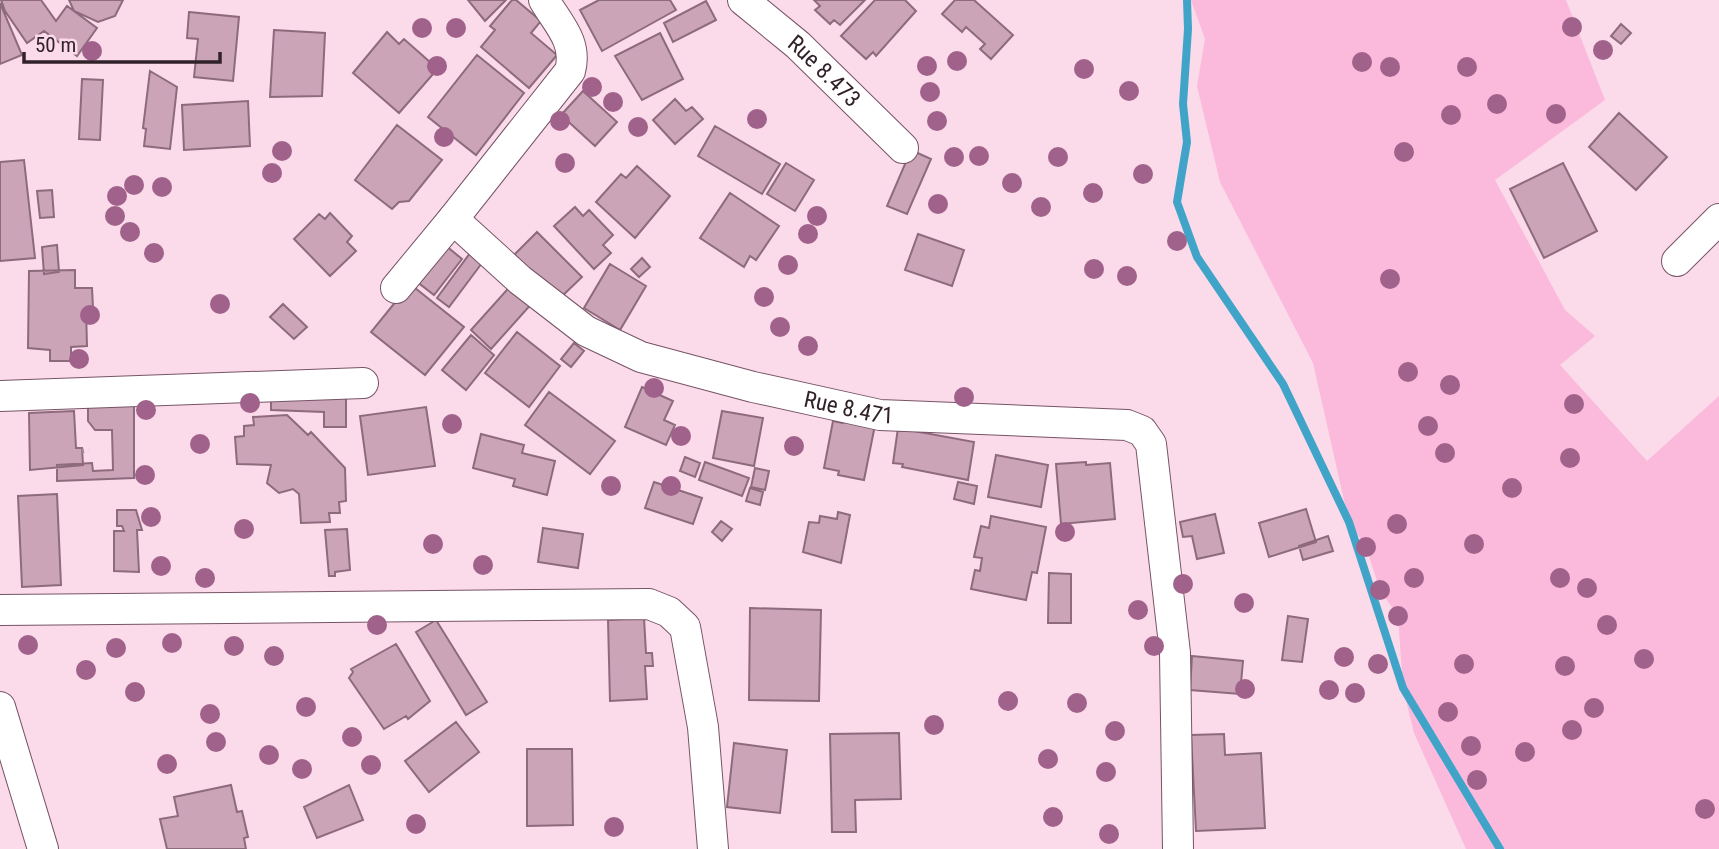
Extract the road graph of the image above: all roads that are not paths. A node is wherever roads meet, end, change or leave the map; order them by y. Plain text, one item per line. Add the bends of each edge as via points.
1 (544, 0) edge
2 (743, 0) edge
3 (903, 148) dead end
4 (453, 219) junction
5 (1719, 219) edge
6 (1677, 261) dead end
7 (396, 288) dead end
8 (363, 383) dead end
9 (0, 396) edge
10 (0, 610) edge
11 (0, 707) edge
12 (43, 849) edge
13 (713, 849) edge
14 (1178, 849) edge

1 - 4 street via 570,42 574,55 570,71
2 - 3 street, Rue 8.473 via 798,45
4 - 7 street
4 - 14 street, Rue 8.471 via 520,280 586,331 641,357 880,415 1127,425 1143,431 1152,444 1175,653
5 - 6 street
8 - 9 street
10 - 13 street via 649,604 669,612 685,627 702,727
11 - 12 street

